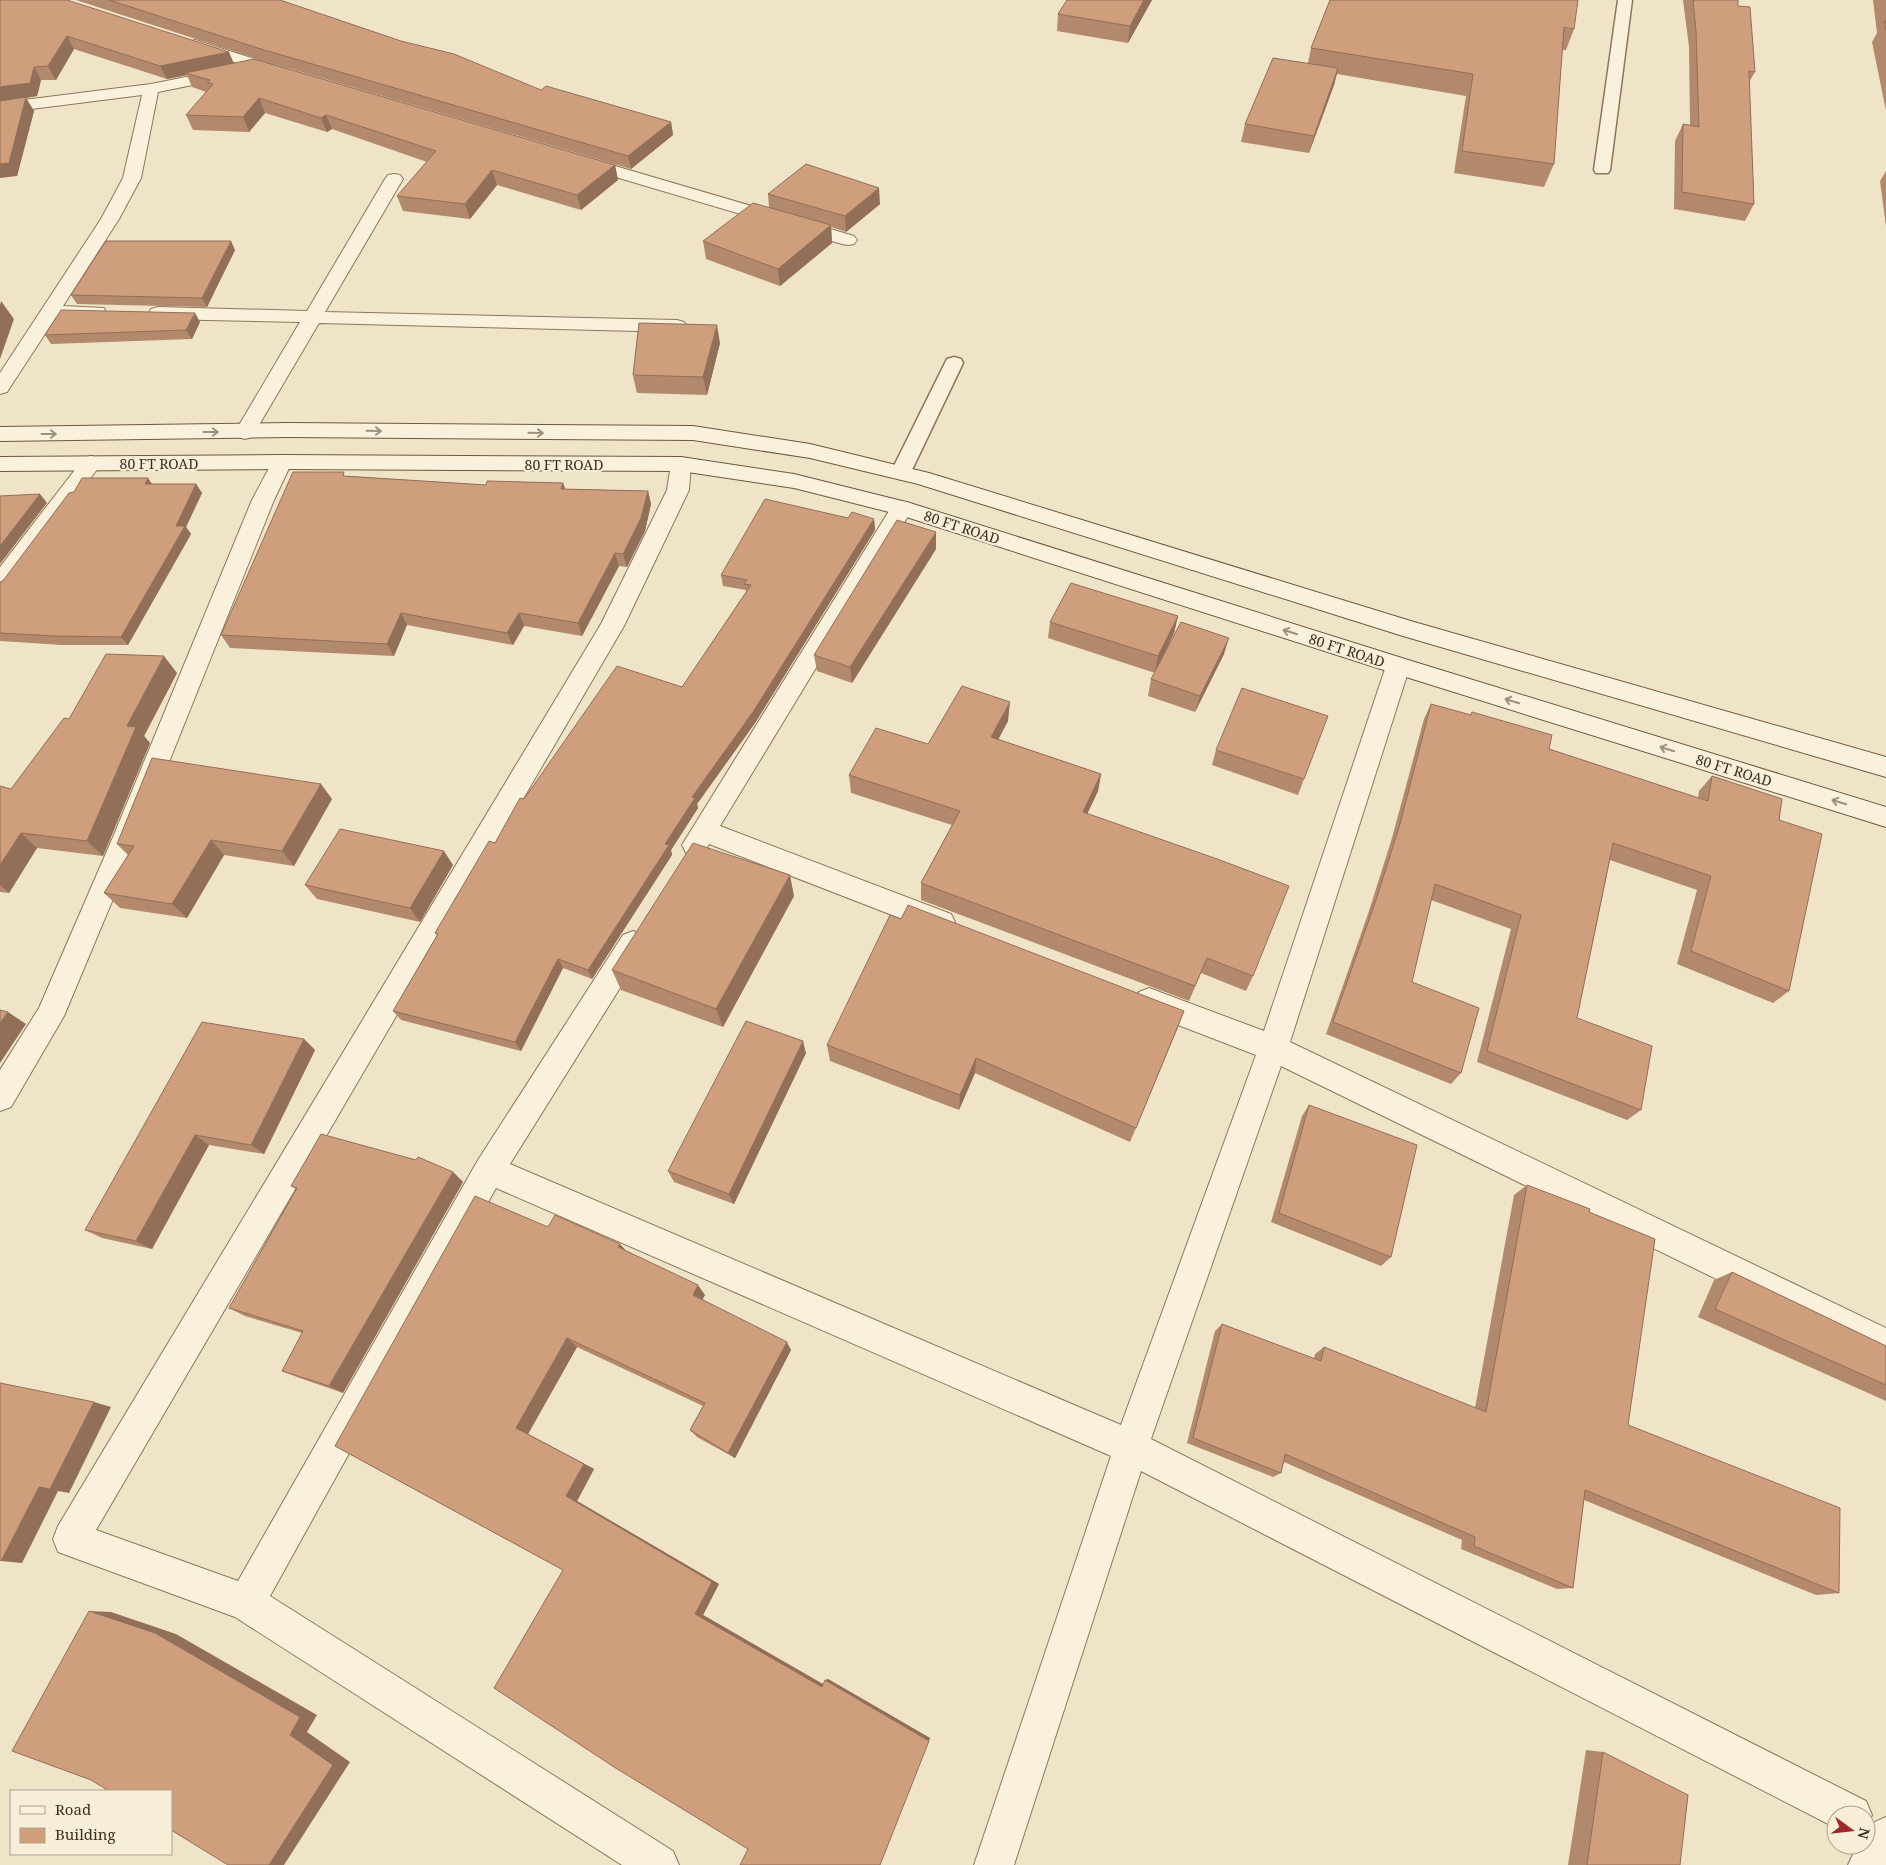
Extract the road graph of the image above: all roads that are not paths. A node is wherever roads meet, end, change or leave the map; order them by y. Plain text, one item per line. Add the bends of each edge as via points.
1 (1625, 0) edge
2 (177, 39) edge
3 (261, 66) junction
4 (299, 78) edge
5 (151, 89) junction
6 (0, 108) edge
7 (564, 156) edge
8 (1602, 170) dead end
9 (394, 180) dead end
10 (848, 240) dead end
11 (49, 311) junction
12 (118, 312) edge
13 (137, 313) edge
14 (313, 316) junction
15 (689, 326) edge
16 (954, 363) dead end
17 (0, 388) edge
18 (245, 432) junction
19 (0, 434) edge
20 (282, 462) junction
21 (91, 463) junction
22 (0, 464) edge
23 (681, 464) junction
24 (901, 472) junction
25 (902, 508) junction
26 (1240, 576) junction
27 (0, 584) edge
28 (1222, 610) junction
29 (1398, 666) junction
30 (1886, 767) edge
31 (1886, 817) edge
32 (704, 831) junction
33 (683, 864) edge
34 (646, 922) edge
35 (965, 931) edge
36 (1124, 991) edge
37 (1273, 1048) junction
38 (0, 1097) edge
39 (489, 1170) junction
40 (1886, 1345) edge
41 (1131, 1447) junction
42 (246, 1602) junction
43 (1832, 1805) edge
44 (1886, 1837) edge
45 (659, 1865) edge
46 (994, 1865) edge
47 (1868, 1865) edge

1 - 8 lane
2 - 3 street
3 - 4 street
3 - 5 street
5 - 6 street
5 - 11 street via 132,178 110,219
7 - 10 street
9 - 14 street
11 - 12 street
11 - 17 street
13 - 14 street
14 - 15 street
14 - 18 street
16 - 24 lane
19 -> 18 street
18 -> 24 street via 693,433 810,451
20 - 21 street, 80 FT ROAD
20 - 23 street, 80 FT ROAD
20 - 38 street via 256,517 50,1016
21 - 22 street, 80 FT ROAD
21 - 27 street
23 - 25 street, 80 FT ROAD via 794,481
23 - 42 street via 678,490 612,626 71,1539
24 - 26 street
25 - 28 street, 80 FT ROAD
25 - 32 street
26 - 28 street
26 - 30 street via 1411,630
29 -> 28 street, 80 FT ROAD
31 -> 29 street, 80 FT ROAD
29 - 37 street
32 - 33 street
32 - 35 street
34 - 39 street
36 - 37 street
37 - 40 street
37 - 41 street
39 - 41 street
39 - 42 street
41 - 43 street
41 - 46 street
42 - 45 street
44 - 47 street

